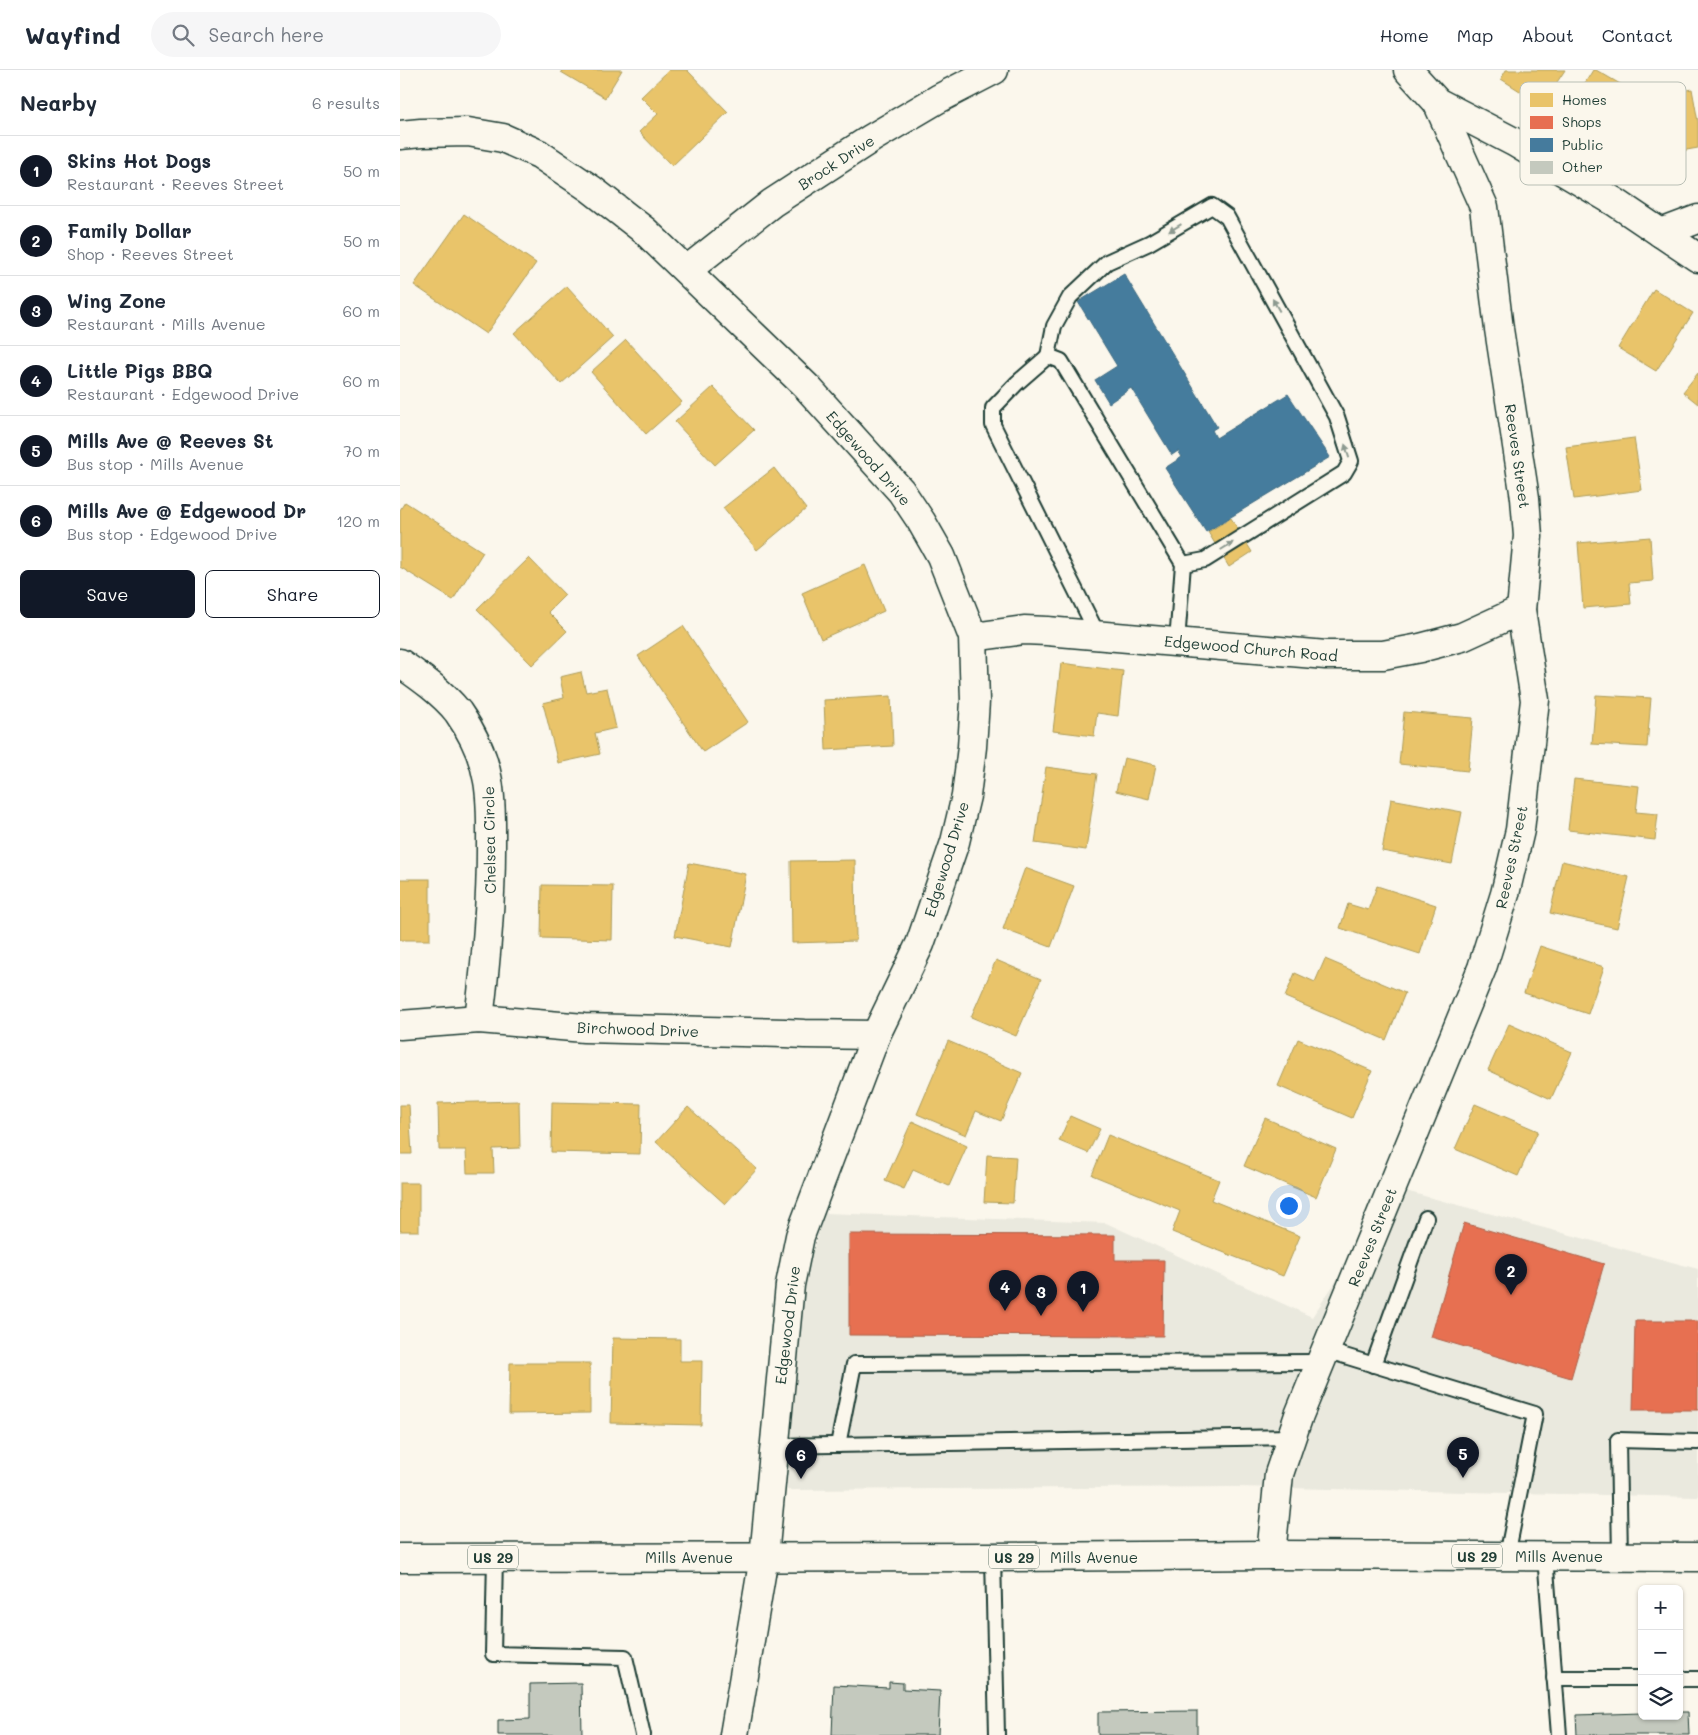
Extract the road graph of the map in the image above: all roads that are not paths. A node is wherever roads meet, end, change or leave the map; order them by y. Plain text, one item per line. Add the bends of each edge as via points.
1 (994, 70) edge
2 (1408, 70) edge
3 (1437, 102) junction
4 (400, 135) edge
5 (1520, 146) edge
6 (1586, 185) edge
7 (1698, 219) edge
8 (1661, 233) junction
9 (1698, 258) edge
10 (687, 270) junction
11 (1048, 356) junction
12 (1183, 564) junction
13 (1521, 610) junction
14 (1098, 635) junction
15 (973, 637) junction
16 (1177, 642) junction
17 (400, 663) edge
18 (479, 1019) junction
19 (400, 1025) edge
20 (876, 1035) junction
21 (1426, 1218) dead end
22 (1323, 1356) junction
23 (1373, 1365) junction
24 (1291, 1437) junction
25 (1698, 1442) edge
26 (838, 1445) junction
27 (774, 1446) junction
28 (1271, 1555) junction
29 (1507, 1556) junction
30 (1545, 1556) junction
31 (494, 1557) junction
32 (764, 1557) junction
33 (993, 1557) junction
34 (1620, 1557) junction
35 (1698, 1557) edge
36 (400, 1558) edge
37 (1554, 1678) junction
38 (1638, 1678) edge
39 (1683, 1679) edge
40 (1698, 1679) edge
41 (643, 1735) edge
42 (734, 1735) edge
43 (997, 1735) edge
44 (1559, 1735) edge

1 - 10 street, Brock Drive via 872,138 772,203
2 - 3 street
3 - 5 street
3 - 13 street, Reeves Street via 1484,207 1525,498 1528,536
4 - 10 street, Edgewood Drive via 468,132 503,138 539,154 645,231
6 - 8 street
7 - 8 street
8 - 9 street
10 - 15 street, Edgewood Drive via 807,387 901,492 941,556
11 - 12 lane via 1061,361
12 -> 11 lane via 1205,560 1344,473 1350,461 1337,417 1227,217 1212,206 1149,243 1107,262 1070,297 1054,326
11 - 14 lane via 993,408 993,425
12 - 16 lane
13 - 16 street, Edgewood Church Road via 1462,637 1383,655 1326,655
13 - 22 street, Reeves Street via 1534,700 1520,830 1505,894 1482,968
14 - 15 street, Edgewood Church Road via 1024,630
14 - 16 street, Edgewood Church Road
15 - 20 street, Edgewood Drive via 975,701 972,747 966,796 957,833 920,944
17 - 18 street, Chelsea Circle via 458,712 471,734 488,780 491,886
18 - 19 street, Birchwood Drive
18 - 20 street, Birchwood Drive via 584,1028
20 - 27 street, Edgewood Drive via 800,1236 790,1284
21 - 23 lane
22 - 23 lane
22 - 24 street, Reeves Street
22 - 26 lane via 854,1364
23 - 29 lane via 1535,1414
24 - 26 lane
24 - 28 street, Reeves Street via 1279,1474
25 - 34 lane via 1618,1440
26 - 27 lane
27 - 32 street, Edgewood Drive
28 - 29 street, Mills Avenue / US 29
28 - 33 street, Mills Avenue / US 29
29 - 30 street, Mills Avenue / US 29
30 - 34 street, Mills Avenue / US 29
30 - 37 lane
31 - 32 street, Mills Avenue / US 29
31 - 36 street, Mills Avenue / US 29
31 - 41 lane via 493,1654 625,1657
32 - 33 street, Mills Avenue / US 29
32 - 42 street, Edgewood Drive
33 - 43 lane
34 - 35 street, Mills Avenue / US 29
37 - 38 lane
37 - 44 lane
39 - 40 lane

